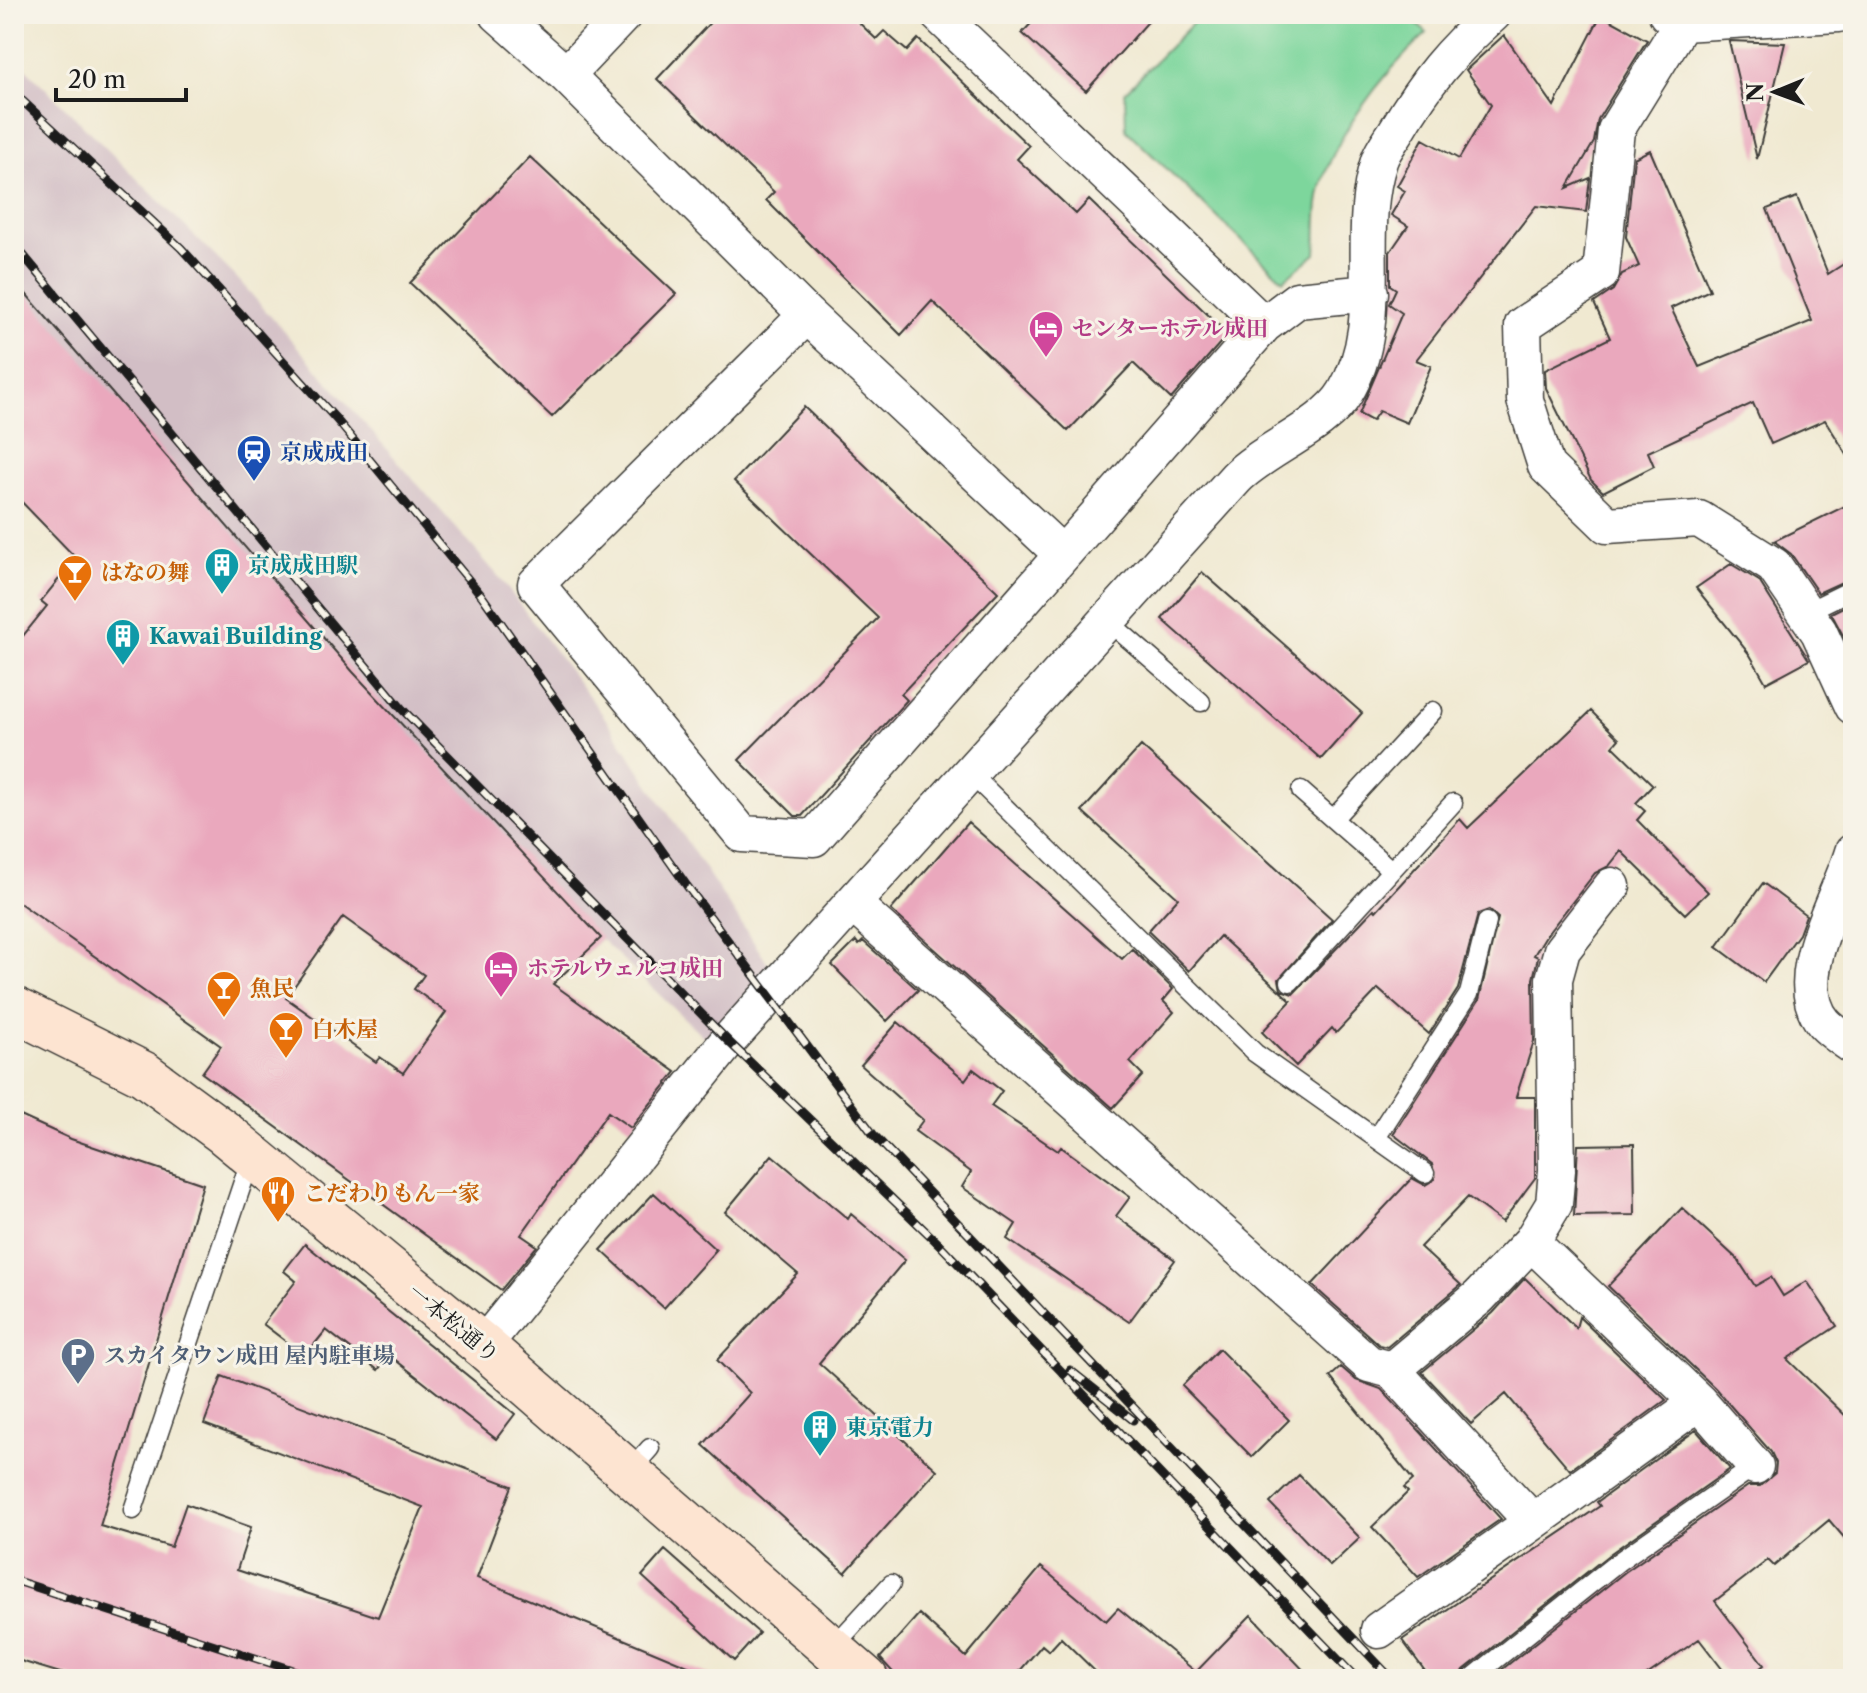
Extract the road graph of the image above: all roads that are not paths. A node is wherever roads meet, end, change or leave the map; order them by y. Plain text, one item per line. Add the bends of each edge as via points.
1 (498, 14) edge
2 (624, 14) edge
3 (938, 14) edge
4 (1493, 14) edge
5 (1838, 14) edge
6 (1674, 19) edge
7 (566, 75) junction
8 (1370, 293) junction
9 (807, 315) junction
10 (1264, 325) junction
11 (1062, 554) junction
12 (1853, 589) edge
13 (1806, 612) junction
14 (1108, 621) junction
15 (1851, 698) edge
16 (1201, 702) dead end
17 (1433, 711) dead end
18 (971, 774) junction
19 (1301, 791) dead end
20 (1453, 803) dead end
21 (1333, 819) junction
22 (1853, 853) edge
23 (1391, 870) junction
24 (1612, 886) dead end
25 (854, 905) junction
26 (1487, 922) dead end
27 (1290, 982) dead end
28 (14, 1009) edge
29 (1853, 1046) edge
30 (1376, 1138) junction
31 (251, 1158) junction
32 (1425, 1173) dead end
33 (1531, 1242) junction
34 (483, 1346) junction
35 (1392, 1370) junction
36 (1699, 1402) junction
37 (1755, 1466) joint
38 (133, 1510) dead end
39 (1533, 1522) junction
40 (891, 1584) dead end
41 (1379, 1630) dead end
42 (832, 1648) junction
43 (866, 1679) edge
44 (1471, 1679) edge

1 - 7 street
2 - 7 street
3 - 10 street
4 - 8 street via 1426,81 1379,160 1371,209
5 - 6 street
6 - 13 street via 1616,130 1601,273 1523,325 1525,400 1546,466 1607,525 1699,519 1774,566
7 - 9 street
8 - 10 street via 1297,300
8 - 14 street via 1361,359 1344,396 1290,442 1251,463
9 - 11 street
9 - 11 street via 536,584 742,834 814,838
10 - 11 street
12 - 13 lane
13 - 15 street
14 - 16 lane
14 - 18 street
17 - 21 lane
18 - 25 street
18 - 30 lane via 1255,1053
19 - 21 lane
20 - 23 lane
21 - 23 lane
22 - 29 street via 1810,974 1823,1022
23 - 27 lane
24 - 33 street via 1562,950 1554,979 1557,1170 1554,1204
25 - 34 street via 728,1041
25 - 35 street via 1369,1364
26 - 30 lane via 1469,994
28 - 31 street, 一本松通り via 144,1074
30 - 32 lane
31 - 34 street, 一本松通り
31 - 38 lane
33 - 35 street via 1479,1297
33 - 36 street
34 - 42 street, 一本松通り via 640,1460
35 - 39 street
36 - 37 street
36 - 39 street
37 - 44 lane via 1618,1562
39 - 41 street
40 - 42 lane
42 - 43 street, 一本松通り

